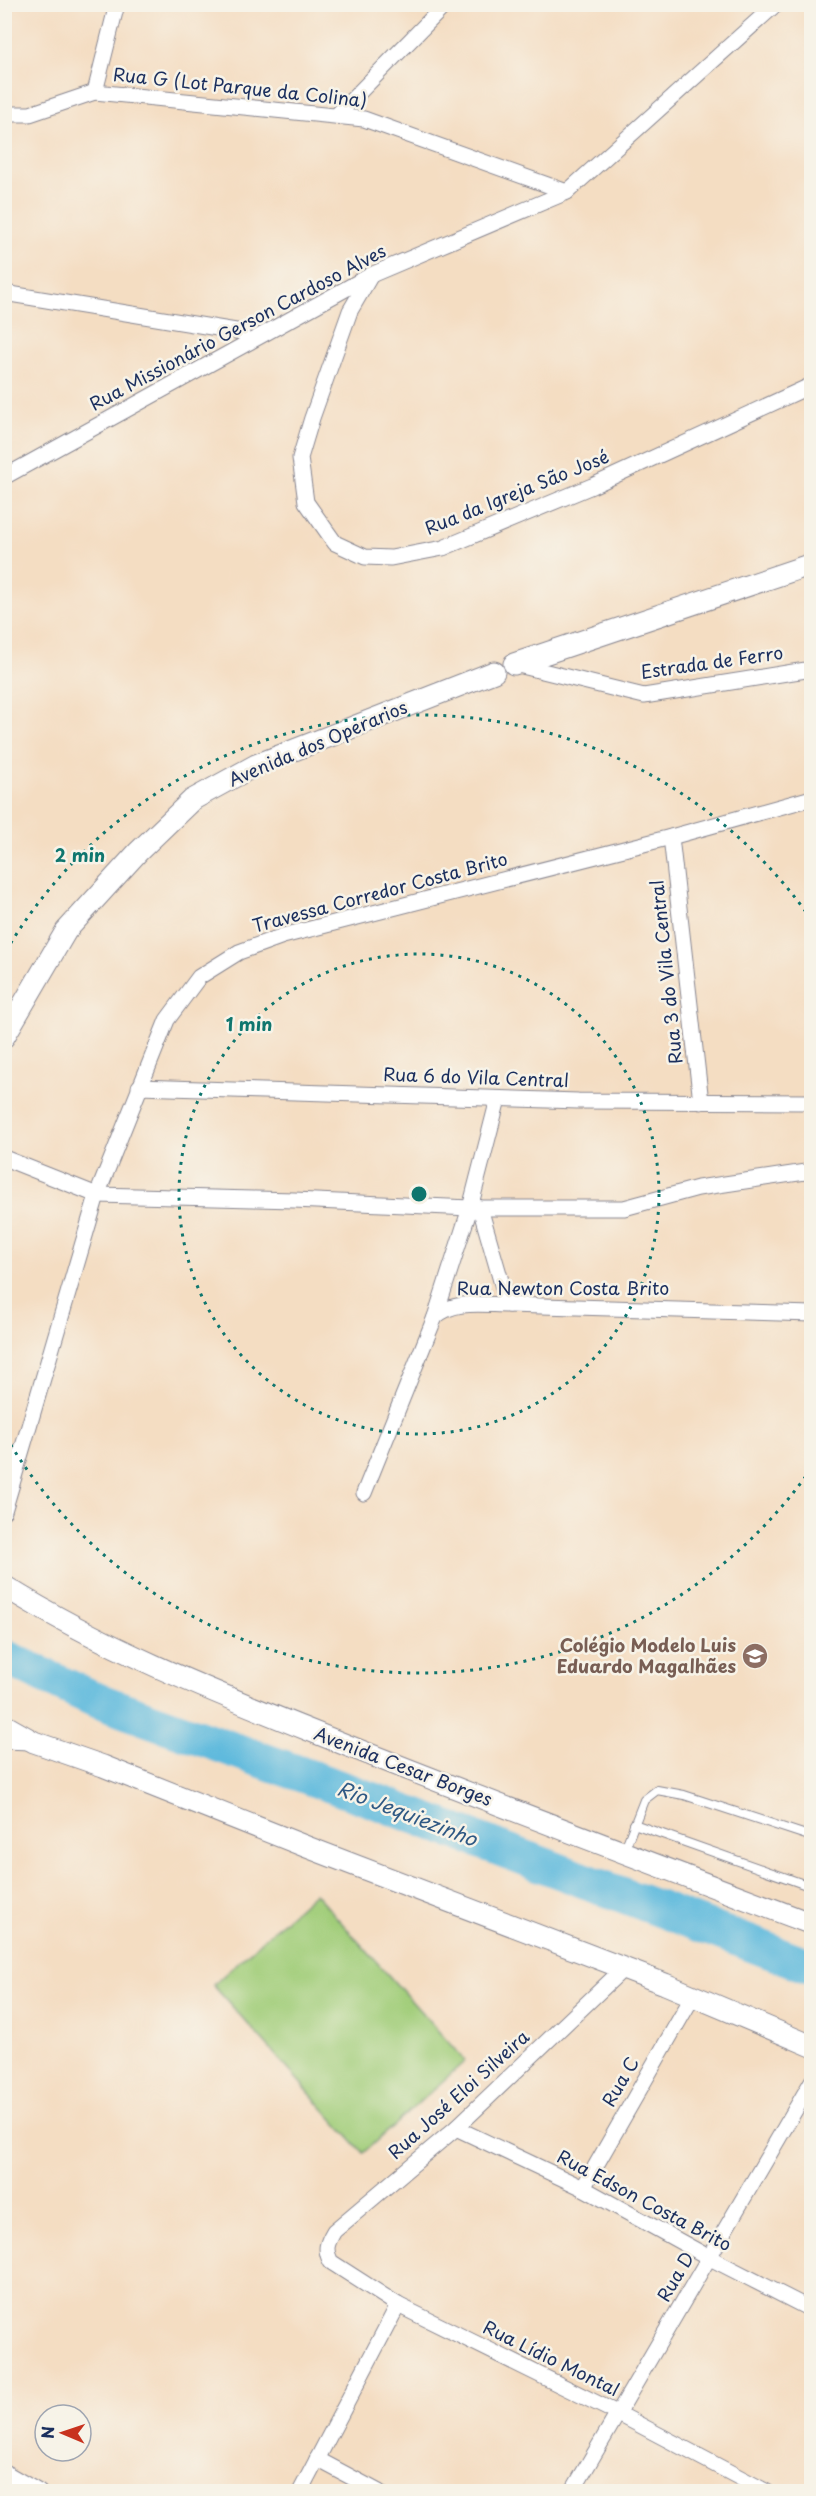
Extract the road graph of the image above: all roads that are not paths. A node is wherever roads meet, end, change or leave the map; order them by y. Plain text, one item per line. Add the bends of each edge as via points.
1 (117, 4) edge
2 (446, 4) edge
3 (776, 4) edge
4 (95, 92) junction
5 (4, 114) edge
6 (336, 116) junction
7 (567, 192) junction
8 (371, 275) junction
9 (4, 293) edge
10 (242, 332) dead end
11 (812, 385) edge
12 (4, 477) edge
13 (812, 564) edge
14 (514, 664) joint
15 (812, 669) edge
16 (494, 672) dead end
17 (812, 798) edge
18 (671, 837) junction
19 (4, 1037) edge
20 (139, 1088) junction
21 (498, 1099) junction
22 (701, 1102) junction
23 (812, 1102) edge
24 (4, 1158) edge
25 (812, 1171) edge
26 (97, 1195) junction
27 (475, 1208) junction
28 (508, 1305) junction
29 (812, 1314) edge
30 (435, 1317) junction
31 (364, 1493) dead end
32 (4, 1511) edge
33 (4, 1586) edge
34 (4, 1725) edge
35 (4, 1741) edge
36 (34, 1742) junction
37 (634, 1824) junction
38 (812, 1837) edge
39 (623, 1852) junction
40 (812, 1887) edge
41 (812, 1924) edge
42 (624, 1968) junction
43 (693, 1996) junction
44 (812, 2046) edge
45 (812, 2081) edge
46 (456, 2128) junction
47 (583, 2188) junction
48 (326, 2252) joint
49 (710, 2258) junction
50 (398, 2305) junction
51 (812, 2310) edge
52 (619, 2414) junction
53 (317, 2459) junction
54 (4, 2472) edge
55 (39, 2492) edge
56 (300, 2492) edge
57 (379, 2492) edge
58 (572, 2492) edge
59 (767, 2492) edge

1 - 4 street, Rua G (Lot Parque da Colina)
2 - 6 street
3 - 7 street, Rua Missionário Gerson Cardoso Alves
4 - 5 street via 30,114
4 - 6 street, Rua G (Lot Parque da Colina)
6 - 7 street, Rua G (Lot Parque da Colina) via 364,119
7 - 8 street, Rua Missionário Gerson Cardoso Alves
8 - 11 street, Rua da Igreja São José via 350,310 300,458 306,502 335,543 365,557 391,558 443,548 592,486
8 - 12 street, Rua Missionário Gerson Cardoso Alves
9 - 10 street
13 - 14 main road
14 - 15 street, Estrada de Ferro via 644,696
16 - 19 main road, Avenida dos Operarios via 256,765 192,800 66,931
17 - 18 street, Travessa Corredor Costa Brito
18 - 20 street, Travessa Corredor Costa Brito via 284,936 239,952 199,977 167,1020
18 - 22 street, Rua 3 do Vila Central
20 - 21 street, Rua 6 do Vila Central
20 - 26 street, Travessa Corredor Costa Brito
21 - 22 street, Rua 6 do Vila Central
21 - 27 street
22 - 23 street, Rua 6 do Vila Central
24 - 26 street
25 - 27 street via 698,1188 624,1208
26 - 27 street
26 - 32 street, Travessa Corredor Costa Brito
27 - 28 street
27 - 30 street
28 - 29 street, Rua Newton Costa Brito
28 - 30 street, Rua Newton Costa Brito via 460,1305 444,1309
30 - 31 street
33 - 39 main road, Avenida Cesar Borges via 53,1617 206,1689
34 - 36 main road
35 - 36 street
36 - 42 main road
37 - 38 lane via 644,1800 657,1790 684,1794
37 - 39 lane
37 - 40 lane
39 - 41 main road, Avenida Cesar Borges
42 - 43 main road
42 - 46 street, Rua José Eloi Silveira
43 - 44 main road
43 - 47 street, Rua C
45 - 49 street, Rua D
46 - 47 street, Rua Edson Costa Brito
46 - 48 street, Rua José Eloi Silveira via 334,2230
47 - 49 street, Rua Edson Costa Brito
48 - 50 street, Rua Lídio Montal via 331,2262
49 - 51 street, Rua Edson Costa Brito
49 - 52 street, Rua D
50 - 52 street, Rua Lídio Montal
50 - 53 street
52 - 58 street, Rua D
52 - 59 street, Rua Lídio Montal
53 - 56 street
53 - 57 street
54 - 55 street

